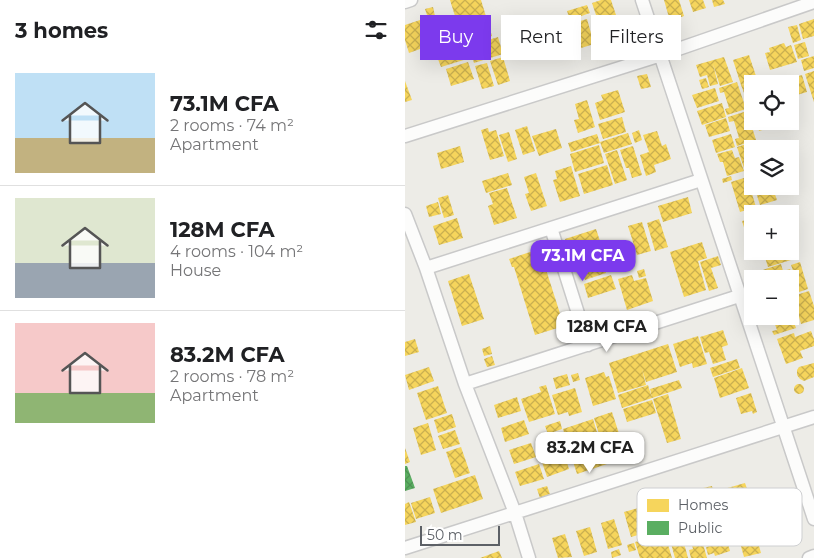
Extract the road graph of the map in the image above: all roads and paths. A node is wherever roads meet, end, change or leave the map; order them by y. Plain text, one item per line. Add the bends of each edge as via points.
1 (411, 0) edge
2 (642, 0) edge
3 (405, 2) edge
4 (814, 2) edge
5 (647, 15) edge
6 (681, 48) edge
7 (645, 60) edge
8 (663, 60) edge
9 (405, 136) edge
10 (701, 180) junction
11 (405, 214) edge
12 (551, 228) junction
13 (426, 268) junction
14 (739, 296) junction
15 (588, 345) junction
16 (465, 384) junction
17 (814, 417) edge
18 (783, 428) junction
19 (515, 512) junction
20 (814, 519) edge
21 (405, 548) edge
22 (814, 556) edge
23 (529, 558) edge
24 (809, 558) edge

1 - 3 street
2 - 5 street
4 - 6 street
7 - 9 street
8 - 10 street
10 - 12 street
10 - 14 street
11 - 13 street
12 - 13 street
12 - 15 street
13 - 16 street
14 - 15 street
14 - 18 street
15 - 16 street
16 - 19 street
17 - 18 street
18 - 19 street
18 - 20 street
19 - 21 street
19 - 23 street
22 - 24 street

